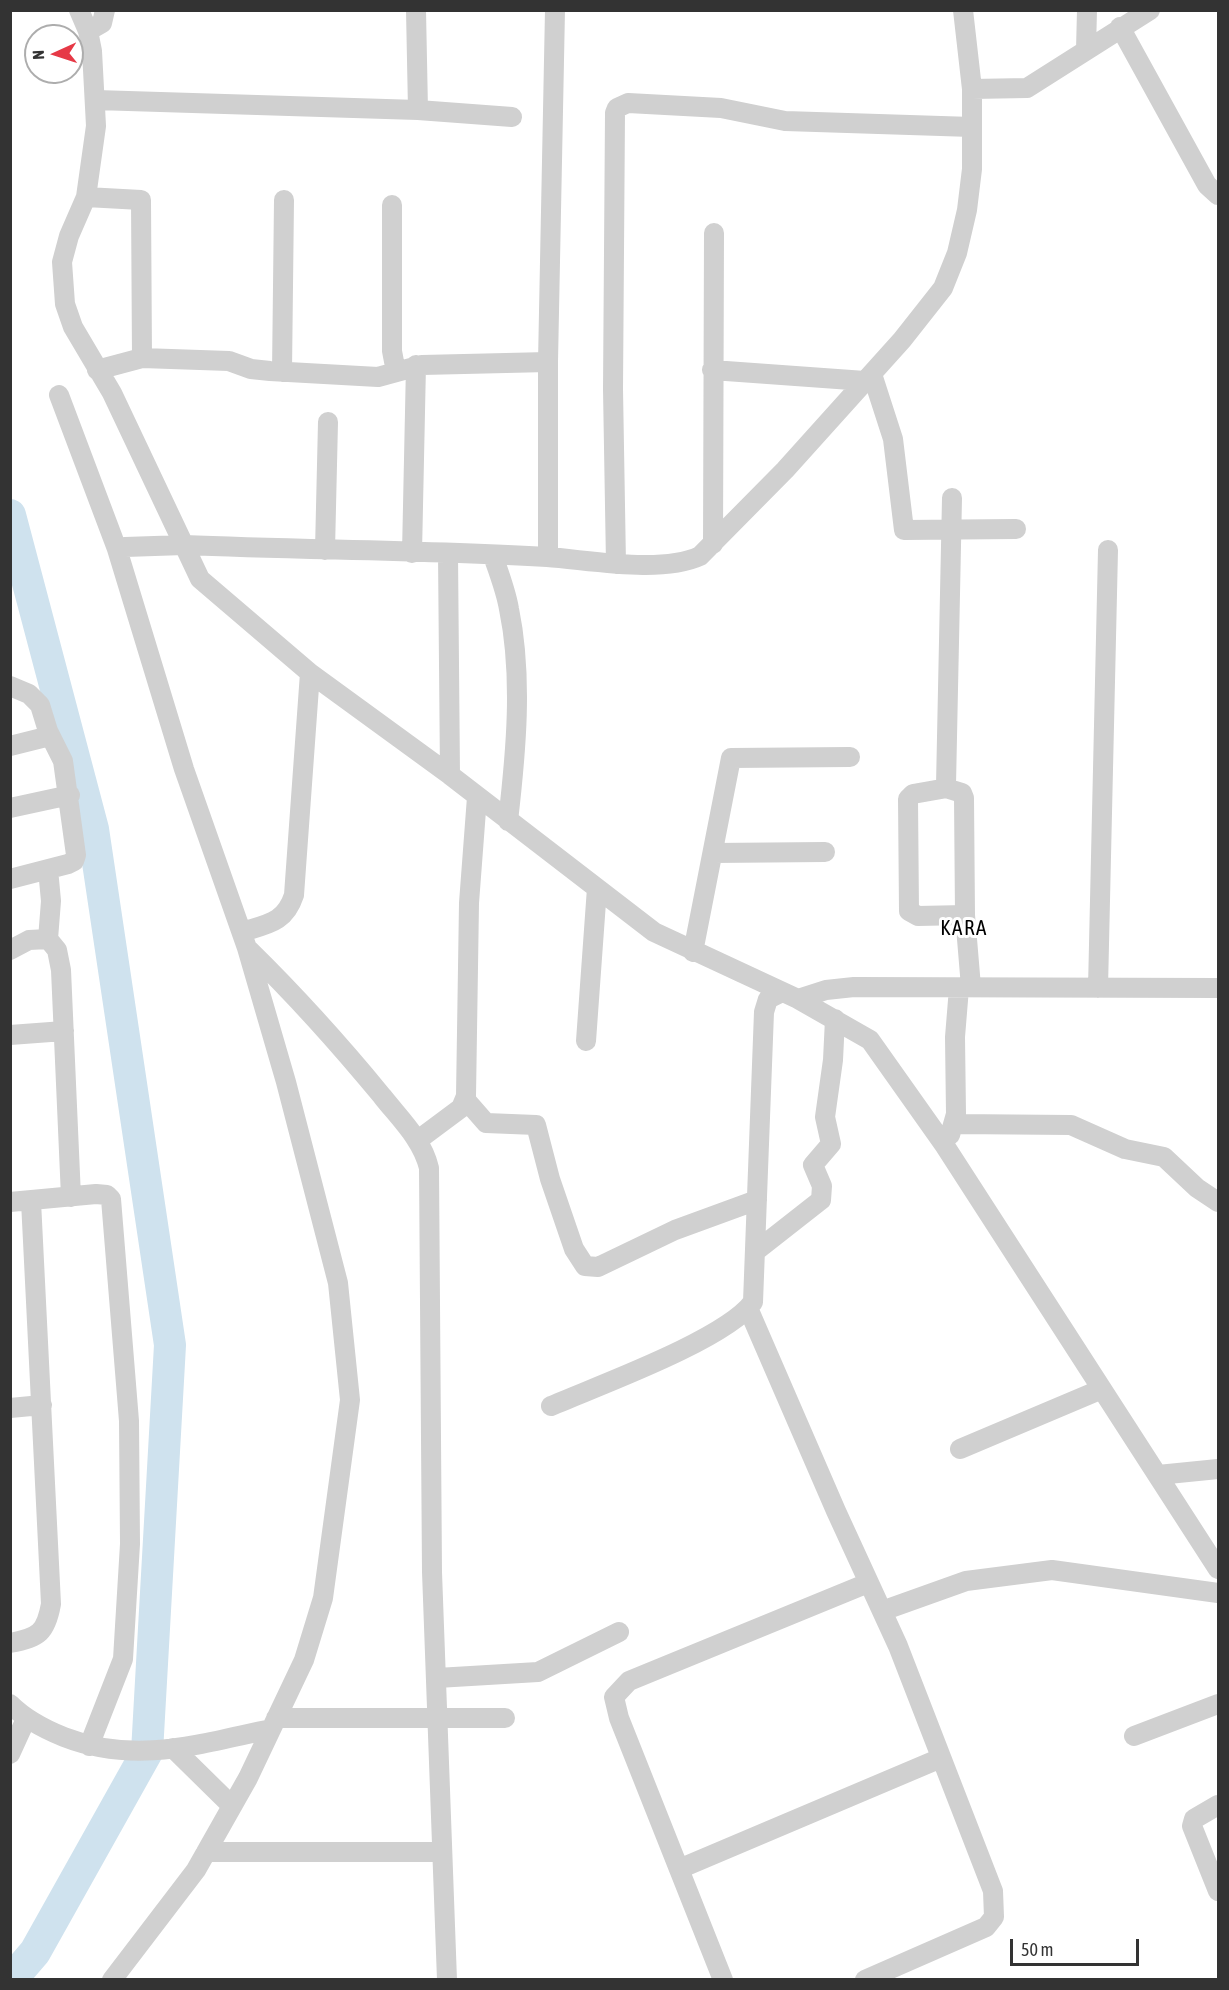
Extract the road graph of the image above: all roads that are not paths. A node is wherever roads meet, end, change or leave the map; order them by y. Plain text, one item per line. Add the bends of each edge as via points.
1 (79, 10) edge
2 (105, 10) edge
3 (416, 10) edge
4 (555, 10) edge
5 (963, 10) edge
6 (1087, 10) edge
7 (1150, 10) edge
8 (1120, 27) junction
9 (88, 31) junction
10 (1086, 50) junction
11 (972, 89) junction
12 (96, 100) junction
13 (418, 110) junction
14 (512, 117) dead end
15 (972, 127) junction
16 (1218, 195) edge
17 (86, 196) junction
18 (284, 200) dead end
19 (392, 205) dead end
20 (714, 233) dead end
21 (142, 358) junction
22 (548, 362) junction
23 (416, 365) junction
24 (97, 370) junction
25 (712, 370) junction
26 (282, 372) junction
27 (396, 372) junction
28 (869, 377) junction
29 (59, 395) dead end
30 (328, 422) dead end
31 (952, 498) dead end
32 (952, 529) junction
33 (1016, 529) dead end
34 (713, 544) junction
35 (184, 545) junction
36 (117, 549) junction
37 (325, 550) junction
38 (1108, 550) dead end
39 (412, 553) junction
40 (448, 554) junction
41 (493, 556) junction
42 (548, 557) junction
43 (616, 564) junction
44 (310, 673) junction
45 (10, 686) edge
46 (50, 736) junction
47 (10, 746) edge
48 (850, 757) dead end
49 (450, 775) junction
50 (947, 788) junction
51 (70, 795) junction
52 (477, 797) junction
53 (10, 808) edge
54 (508, 820) junction
55 (825, 852) dead end
56 (713, 853) junction
57 (48, 869) junction
58 (10, 879) edge
59 (597, 888) junction
60 (965, 915) junction
61 (48, 939) junction
62 (244, 940) junction
63 (10, 951) edge
64 (693, 952) junction
65 (965, 988) junction
66 (1098, 988) junction
67 (1218, 988) edge
68 (790, 996) junction
69 (835, 1019) junction
70 (64, 1031) junction
71 (10, 1035) edge
72 (586, 1041) dead end
73 (465, 1099) junction
74 (955, 1124) junction
75 (418, 1140) junction
76 (945, 1146) junction
77 (71, 1197) junction
78 (757, 1200) junction
79 (31, 1201) junction
80 (10, 1202) edge
81 (1218, 1202) edge
82 (756, 1251) junction
83 (748, 1308) junction
84 (1102, 1389) junction
85 (42, 1406) junction
86 (550, 1406) dead end
87 (10, 1408) edge
88 (960, 1449) dead end
89 (1218, 1469) edge
90 (1158, 1475) junction
91 (1218, 1569) edge
92 (868, 1583) junction
93 (1218, 1593) edge
94 (882, 1611) junction
95 (619, 1632) dead end
96 (10, 1643) edge
97 (437, 1678) junction
98 (10, 1704) edge
99 (1218, 1704) edge
100 (505, 1718) dead end
101 (26, 1719) junction
102 (439, 1719) junction
103 (274, 1724) junction
104 (1134, 1736) dead end
105 (89, 1746) junction
106 (173, 1748) junction
107 (10, 1754) edge
108 (942, 1758) junction
109 (1218, 1805) edge
110 (232, 1806) junction
111 (206, 1852) junction
112 (442, 1852) junction
113 (679, 1869) junction
114 (1218, 1891) edge
115 (123, 1976) edge
116 (447, 1980) edge
117 (723, 1980) edge
118 (865, 1980) edge

1 - 9 street
2 - 9 street via 102,23
3 - 13 street
4 - 22 street
5 - 11 street
6 - 10 street
7 - 8 street
8 - 10 street
8 - 16 street via 1206,185
9 - 12 street
10 - 11 street via 1026,88
11 - 15 street
12 - 13 street
12 - 17 street
13 - 14 street
15 - 28 street via 967,210 947,280 939,295
15 - 43 street via 785,121 712,107 628,103 617,108
17 - 21 street via 141,200
17 - 24 street via 69,236 62,280 73,327
18 - 26 street
19 - 27 street via 392,351
20 - 25 street
21 - 24 street
21 - 26 street via 229,361 251,369
22 - 23 street
22 - 42 street
23 - 27 street
23 - 39 street
24 - 35 street via 112,393
25 - 28 street
25 - 34 street
26 - 27 street via 372,377
28 - 32 street via 893,439 903,528
28 - 34 street
29 - 36 street
30 - 37 street
31 - 32 street
32 - 33 street
32 - 50 street
34 - 43 street via 700,556 683,562
35 - 36 street
35 - 37 street
35 - 44 street via 196,573 207,586
36 - 62 street via 184,770
37 - 39 street
38 - 66 street
39 - 40 street
40 - 41 street
40 - 49 street
41 - 42 street
41 - 54 street via 510,612 515,666 516,745
42 - 43 street
44 - 49 street
44 - 62 street via 294,895 285,915
45 - 46 street via 29,694 40,705
46 - 47 street
46 - 51 street via 66,768
48 - 56 street via 731,758
49 - 52 street
50 - 60 street via 961,792 964,798
50 - 60 street via 913,794 908,799 909,912 918,916
51 - 53 street
51 - 57 street via 76,858
52 - 54 street
52 - 73 street via 468,926
54 - 59 street
55 - 56 street
56 - 64 street
57 - 58 street
57 - 61 street
59 - 64 street via 654,932
59 - 72 street
60 - 65 street
61 - 63 street via 28,939
61 - 70 street via 57,950 61,970
62 - 75 street via 343,1049
62 - 103 street via 338,1283 350,1400 323,1598 304,1660
64 - 68 street
65 - 66 street
65 - 68 street via 832,988
65 - 74 street via 955,1037
66 - 67 street
68 - 69 street
68 - 78 street via 768,999 764,1012
69 - 76 street via 876,1046
69 - 82 street via 825,1122 831,1141 813,1165 822,1186 821,1200
70 - 71 street
70 - 77 street
73 - 75 street via 461,1108
73 - 78 street via 486,1123 536,1125 574,1250 589,1268
74 - 76 street
74 - 81 street via 1071,1125 1125,1149 1164,1157
75 - 97 street via 430,1179 432,1572
76 - 84 street
77 - 79 street
77 - 105 street via 102,1194 111,1199 132,1500 123,1659
78 - 82 street
79 - 80 street
79 - 85 street
82 - 83 street via 754,1296
83 - 86 street via 690,1345
83 - 92 street
84 - 88 street
84 - 90 street
85 - 87 street
85 - 96 street via 51,1604 48,1623 40,1633
89 - 90 street
90 - 91 street
92 - 94 street
92 - 113 street via 629,1681 614,1697
93 - 94 street via 1052,1569 966,1581
94 - 108 street
95 - 97 street via 538,1672
97 - 102 street
98 - 101 street
99 - 104 street
100 - 102 street
101 - 105 street
101 - 107 street
102 - 103 street
102 - 112 street
103 - 106 street
103 - 110 street
105 - 106 street via 147,1752
106 - 110 street
108 - 113 street
108 - 118 street via 991,1883 994,1917 980,1930
109 - 114 street via 1194,1819 1192,1826
110 - 111 street
111 - 112 street
111 - 115 street
112 - 116 street
113 - 117 street

